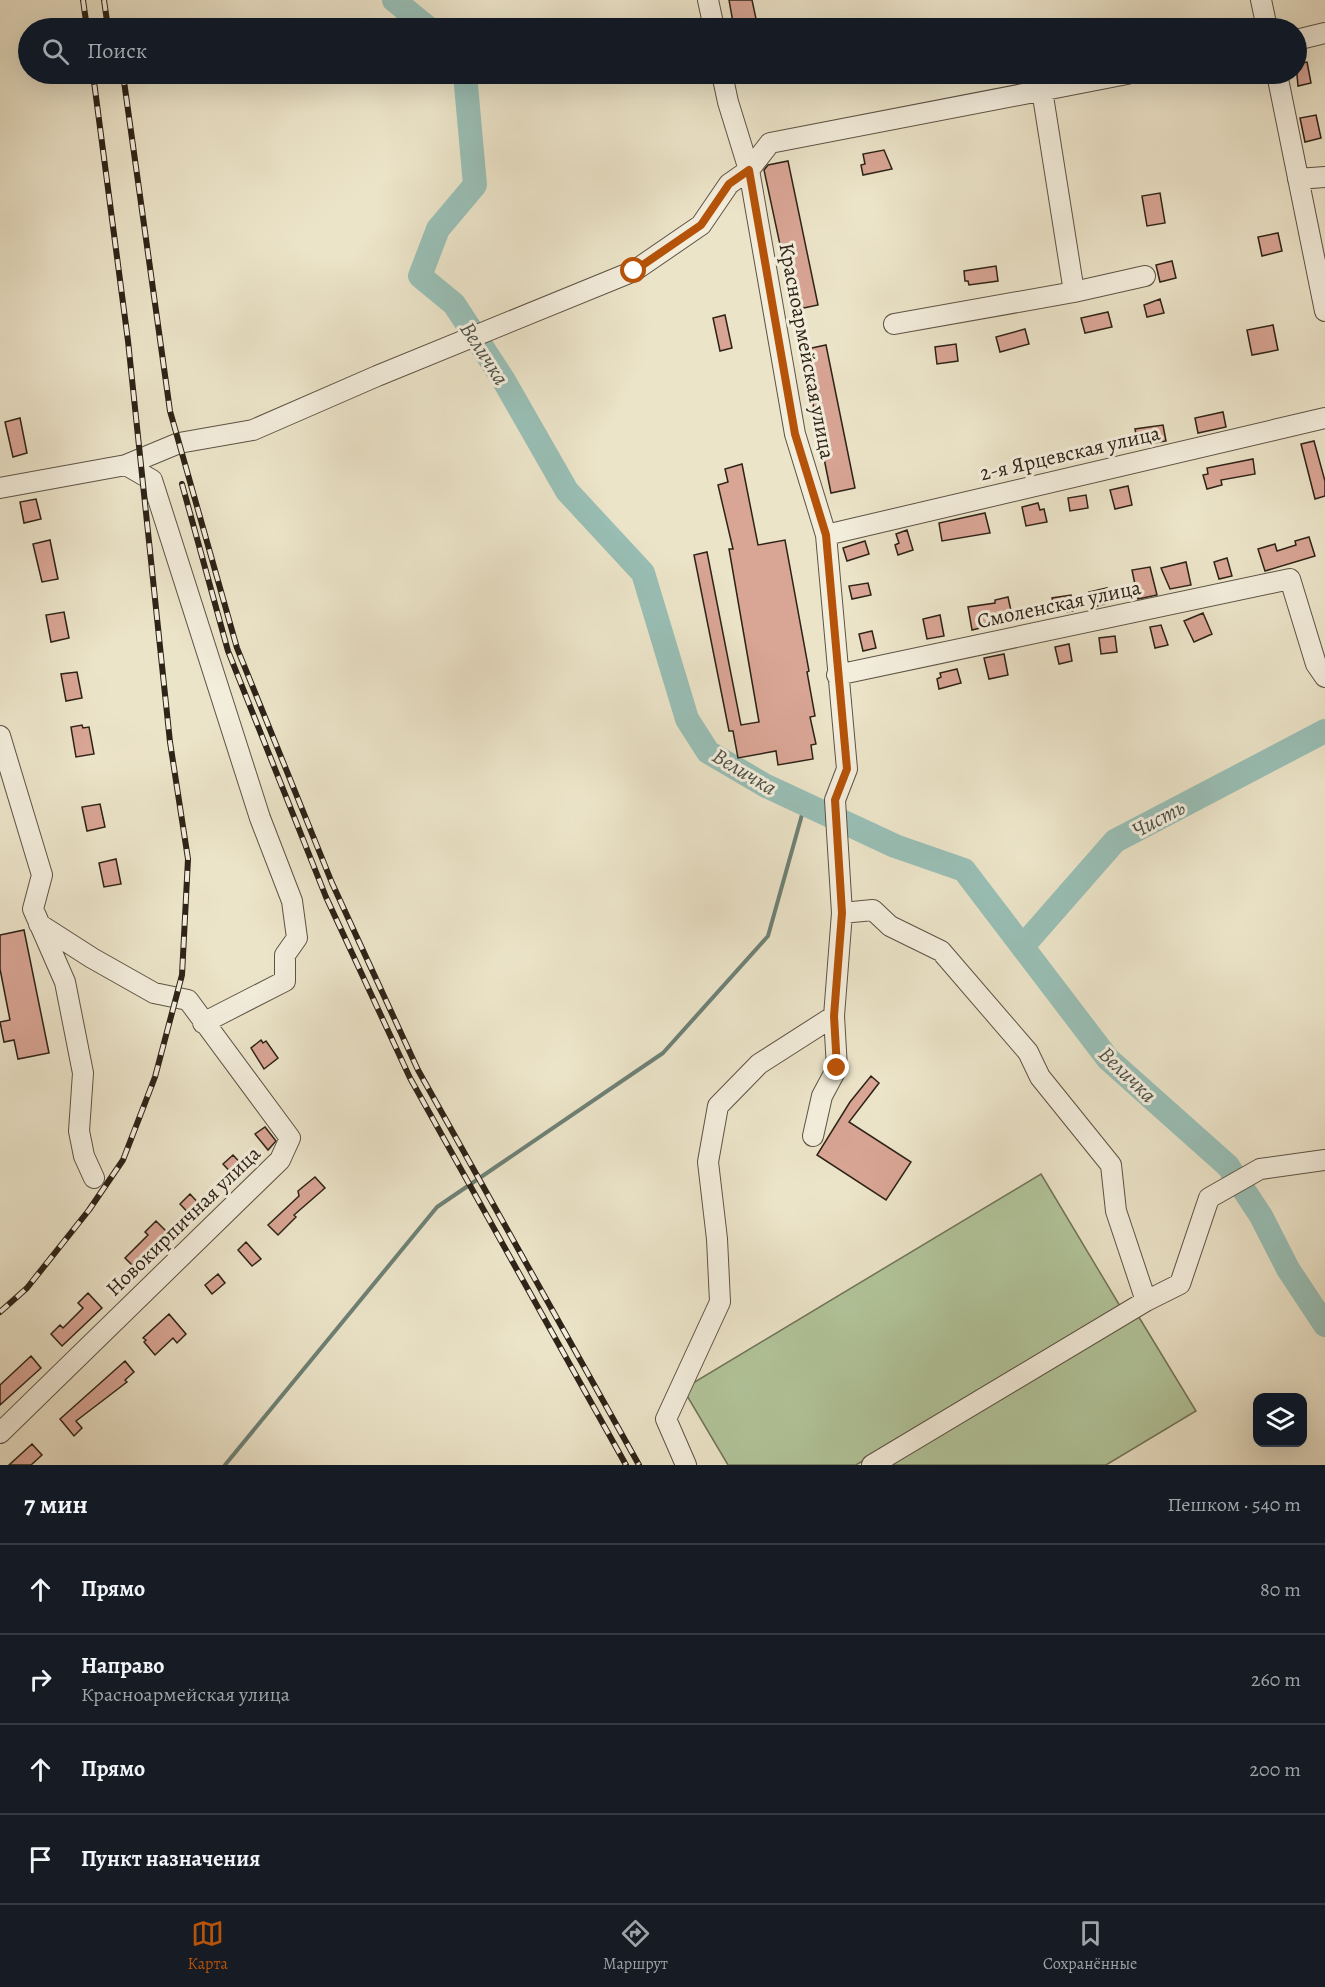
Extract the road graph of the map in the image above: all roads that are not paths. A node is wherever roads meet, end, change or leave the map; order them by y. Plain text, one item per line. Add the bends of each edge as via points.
1 (708, 0) edge
2 (1261, 0) edge
3 (712, 18) edge
4 (1265, 18) edge
5 (1325, 33) edge
6 (1307, 37) edge
7 (725, 84) edge
8 (1074, 84) edge
9 (1279, 84) edge
10 (1042, 90) junction
11 (749, 170) junction
12 (1325, 177) edge
13 (1298, 179) junction
14 (1145, 276) dead end
15 (1074, 292) junction
16 (1325, 311) edge
17 (894, 324) dead end
18 (1325, 418) edge
19 (126, 465) junction
20 (0, 488) edge
21 (826, 535) junction
22 (837, 675) junction
23 (1325, 677) edge
24 (0, 736) edge
25 (842, 913) junction
26 (39, 924) junction
27 (834, 1016) junction
28 (203, 1023) junction
29 (813, 1136) dead end
30 (1325, 1160) edge
31 (94, 1178) dead end
32 (1146, 1301) junction
33 (0, 1433) edge
34 (686, 1465) edge
35 (872, 1465) edge

1 - 3 street
2 - 4 street
5 - 6 street
7 - 11 street, Красноармейская улица
8 - 10 street
9 - 13 street
10 - 11 street via 770,143
10 - 15 street
11 - 19 street via 729,184 701,225 634,271 253,430 179,443
11 - 21 street, Красноармейская улица via 795,434
12 - 13 street
13 - 16 street
14 - 15 street
15 - 17 street
18 - 21 street, 2-я Ярцевская улица
19 - 20 street
19 - 28 street via 152,480 260,818 292,901 297,938 285,956 285,981
21 - 22 street, Красноармейская улица
22 - 23 street, Смоленская улица via 1290,579 1316,664
22 - 25 street, Красноармейская улица via 847,769 835,800
24 - 26 street via 42,875 33,909
25 - 27 street, Красноармейская улица
25 - 32 street via 873,910 890,926 941,951 1028,1052 1040,1077 1111,1165 1116,1210
26 - 28 street via 154,993 188,1000
26 - 31 street via 64,982 83,1073 79,1131
27 - 29 street, Красноармейская улица via 837,1068 822,1096
27 - 34 street via 759,1064 718,1106 708,1162 720,1302 666,1419
28 - 33 street, Новокирпичная улица via 290,1138 280,1160
30 - 32 street via 1260,1169 1209,1198 1180,1284
32 - 35 street

